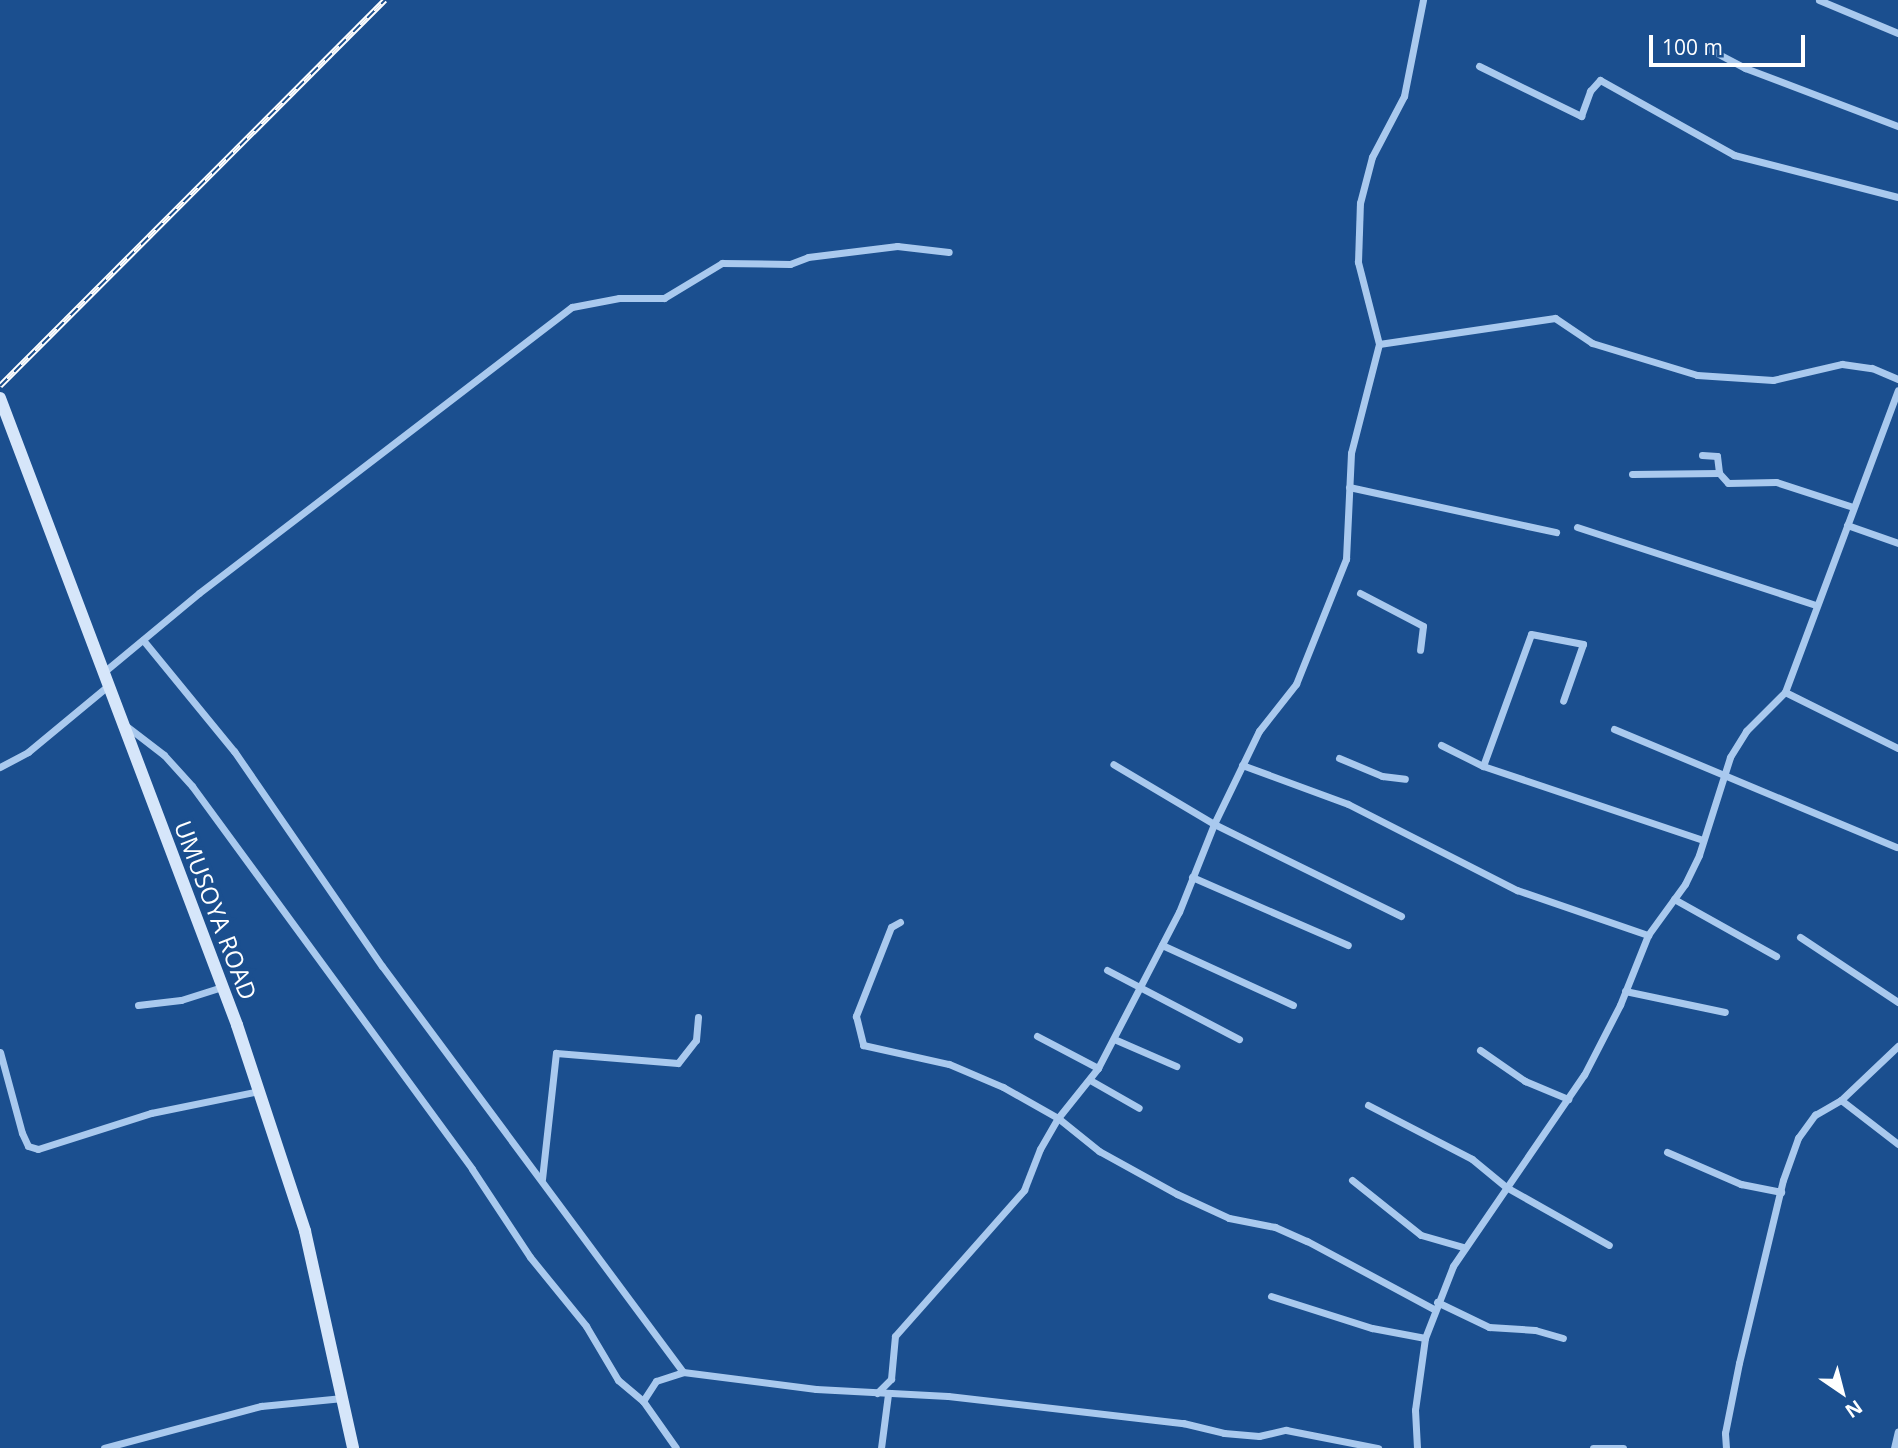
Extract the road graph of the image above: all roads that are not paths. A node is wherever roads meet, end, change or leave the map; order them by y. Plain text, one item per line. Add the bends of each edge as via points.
1 (1423, 0) edge
2 (1819, 0) edge
3 (1898, 33) edge
4 (1709, 49) dead end
5 (1479, 66) dead end
6 (1898, 126) edge
7 (1898, 197) edge
8 (949, 252) dead end
9 (1379, 344) junction
10 (1898, 379) edge
11 (1898, 390) edge
12 (0, 398) edge
13 (1702, 455) dead end
14 (1719, 473) junction
15 (1632, 474) dead end
16 (1349, 487) junction
17 (1853, 507) junction
18 (1847, 525) junction
19 (1577, 527) dead end
20 (1556, 532) dead end
21 (1898, 543) edge
22 (1360, 593) dead end
23 (1816, 605) junction
24 (144, 640) junction
25 (1420, 650) dead end
26 (105, 671) junction
27 (110, 685) junction
28 (1785, 692) junction
29 (1563, 701) dead end
30 (125, 725) junction
31 (1614, 729) dead end
32 (1441, 745) dead end
33 (1898, 748) edge
34 (1339, 758) dead end
35 (1113, 764) dead end
36 (1242, 765) junction
37 (1483, 766) junction
38 (0, 767) edge
39 (1725, 774) junction
40 (1405, 779) dead end
41 (1214, 824) junction
42 (1703, 840) junction
43 (1896, 847) dead end
44 (1192, 877) junction
45 (1674, 899) junction
46 (1401, 916) dead end
47 (900, 922) dead end
48 (1648, 935) junction
49 (1800, 937) dead end
50 (1162, 945) junction
51 (1348, 945) dead end
52 (1776, 956) dead end
53 (1107, 970) dead end
54 (222, 987) junction
55 (1139, 989) junction
56 (1625, 991) junction
57 (1898, 1002) edge
58 (138, 1005) dead end
59 (1293, 1005) dead end
60 (1725, 1012) dead end
61 (698, 1017) dead end
62 (1037, 1036) dead end
63 (1114, 1039) junction
64 (1239, 1039) dead end
65 (1898, 1046) edge
66 (1480, 1050) dead end
67 (0, 1052) edge
68 (1176, 1066) dead end
69 (1098, 1068) junction
70 (1090, 1080) junction
71 (259, 1091) junction
72 (1568, 1099) junction
73 (1840, 1101) junction
74 (1368, 1105) dead end
75 (1139, 1108) dead end
76 (1058, 1118) junction
77 (1898, 1144) edge
78 (1667, 1152) dead end
79 (542, 1179) junction
80 (1352, 1180) dead end
81 (1506, 1187) junction
82 (1781, 1192) junction
83 (1609, 1245) dead end
84 (1463, 1247) junction
85 (1271, 1296) dead end
86 (1436, 1305) junction
87 (1425, 1338) junction
88 (1563, 1338) dead end
89 (682, 1372) junction
90 (877, 1393) junction
91 (888, 1394) junction
92 (343, 1398) junction
93 (643, 1401) junction
94 (1898, 1431) edge
95 (104, 1448) edge
96 (353, 1448) edge
97 (677, 1448) edge
98 (881, 1448) edge
99 (1378, 1448) edge
100 (1417, 1448) edge
101 (1593, 1448) edge
102 (1623, 1448) edge
103 (1726, 1448) edge
104 (1894, 1448) edge

1 - 9 street via 1404,96 1372,157 1360,203 1359,262
2 - 3 street
4 - 6 street via 1745,68
5 - 7 street via 1581,116 1590,91 1601,80 1734,155
8 - 24 street via 897,246 807,257 790,264 722,263 664,298 618,298 572,307
9 - 10 street via 1555,318 1592,343 1697,375 1773,380 1842,364 1872,368
9 - 16 street via 1351,453
11 - 17 street
12 - 26 main road, UMUSOYA ROAD
13 - 14 street via 1717,456
14 - 15 street
14 - 17 street via 1728,483 1776,482
16 - 20 street
16 - 36 street via 1346,559 1338,584 1296,684 1259,732
17 - 18 street
18 - 21 street
18 - 23 street
19 - 23 street
22 - 25 street via 1423,626
23 - 28 street
24 - 26 street
24 - 79 street via 220,732 382,966
26 - 27 main road, UMUSOYA ROAD
27 - 30 main road, UMUSOYA ROAD
27 - 38 street via 28,752
28 - 33 street
28 - 39 street via 1746,731
29 - 37 street via 1583,644 1531,634
30 - 54 main road, UMUSOYA ROAD
30 - 93 street via 164,755 192,786 472,1169 530,1256 586,1326 618,1380
31 - 39 street
32 - 37 street
34 - 40 street via 1382,776
35 - 41 street
36 - 41 street
36 - 48 street via 1348,804 1517,890
37 - 42 street
39 - 42 street
39 - 43 street
41 - 44 street
41 - 46 street
42 - 45 street
44 - 50 street
44 - 51 street
45 - 48 street
45 - 52 street
47 - 76 street via 891,927 856,1016 863,1045 949,1063
48 - 56 street
49 - 57 street
50 - 55 street
50 - 59 street
53 - 55 street
54 - 58 street via 181,1000
54 - 71 main road, UMUSOYA ROAD
55 - 63 street
55 - 64 street
56 - 60 street
56 - 72 street
61 - 79 street via 696,1040 678,1063 556,1053
62 - 69 street
63 - 68 street
63 - 69 street
65 - 73 street
66 - 72 street via 1525,1081
67 - 71 street via 22,1133 28,1146 38,1149 151,1113
69 - 70 street
70 - 75 street
70 - 76 street
71 - 92 main road, UMUSOYA ROAD via 305,1231
72 - 81 street
73 - 77 street
73 - 82 street via 1815,1115 1798,1139
74 - 81 street via 1472,1159
76 - 86 street via 1099,1151 1177,1194 1229,1218 1275,1227
76 - 90 street via 1024,1190 895,1336 891,1379
78 - 82 street via 1741,1184
79 - 89 street
80 - 84 street via 1421,1235
81 - 83 street
81 - 84 street
82 - 103 street via 1740,1363
84 - 86 street
85 - 87 street via 1371,1328
86 - 87 street
86 - 88 street via 1489,1327 1535,1330
87 - 100 street via 1415,1410
89 - 90 street
89 - 93 street via 656,1381
90 - 91 street
91 - 98 street
91 - 99 street via 948,1396 1183,1423 1224,1433 1259,1436 1286,1430
92 - 95 street via 261,1406
92 - 96 main road, UMUSOYA ROAD
93 - 97 street
94 - 104 street
101 - 102 street

